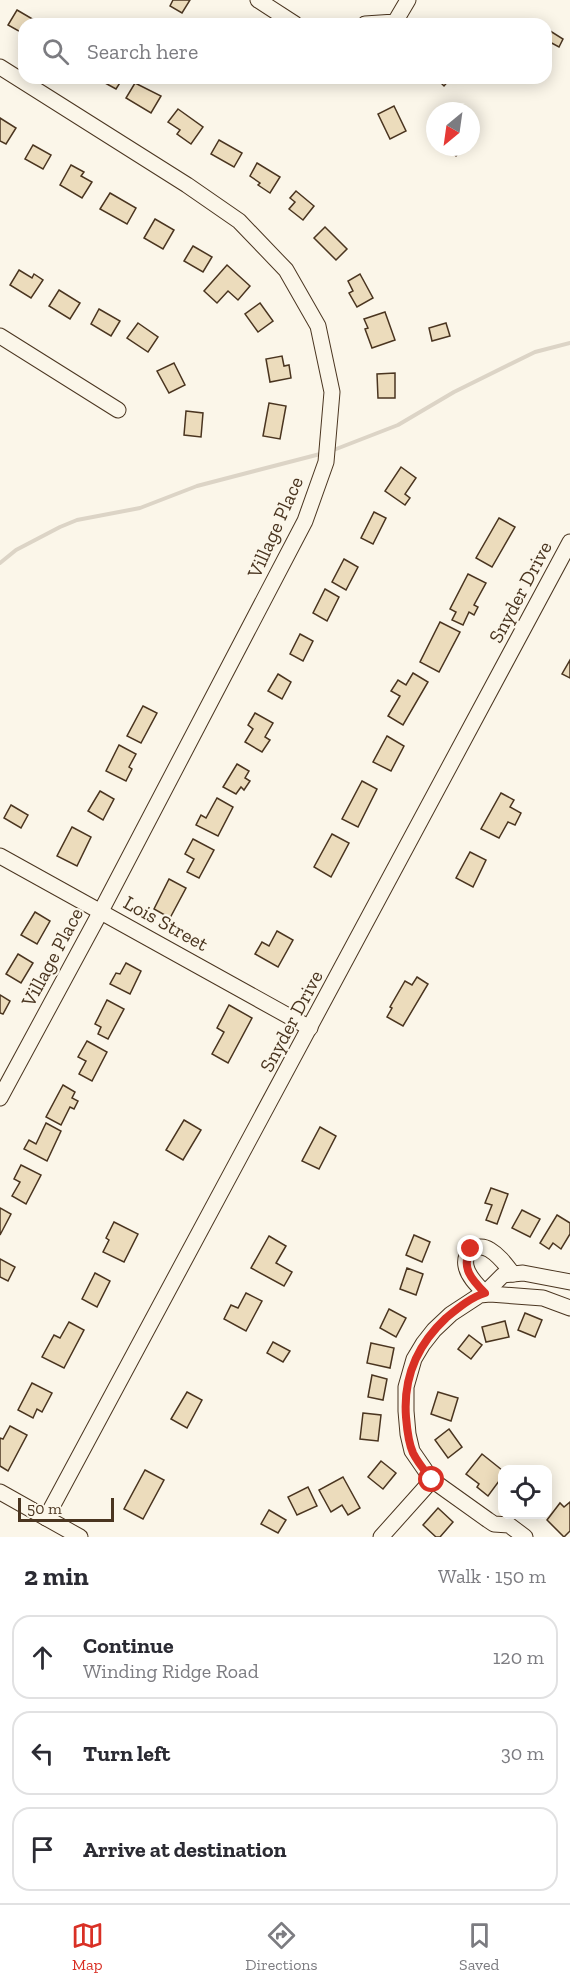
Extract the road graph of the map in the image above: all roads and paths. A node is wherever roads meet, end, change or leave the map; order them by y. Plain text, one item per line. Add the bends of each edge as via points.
1 (258, 0) edge
2 (408, 0) edge
3 (286, 18) edge
4 (397, 18) edge
5 (0, 67) edge
6 (18, 78) edge
7 (27, 84) edge
8 (0, 336) edge
9 (118, 410) dead end
10 (570, 542) edge
11 (0, 856) edge
12 (101, 911) junction
13 (310, 1028) junction
14 (0, 1098) edge
15 (513, 1274) junction
16 (570, 1282) edge
17 (485, 1293) junction
18 (570, 1308) edge
19 (432, 1480) junction
20 (0, 1492) edge
21 (46, 1518) junction
22 (80, 1537) edge
23 (381, 1537) edge
24 (525, 1537) edge

1 - 3 street
2 - 4 street
5 - 6 street, Village Place
7 - 12 street, Village Place via 239,221 286,270 318,326 332,392 326,462 305,521
8 - 9 street
10 - 13 street, Snyder Drive
11 - 12 street, Lois Street
12 - 13 street, Lois Street
12 - 14 street, Village Place
13 - 21 street, Snyder Drive
15 - 16 street
15 - 17 street via 503,1275
15 - 17 street via 489,1248 471,1249 466,1266 472,1280
17 - 18 street via 543,1298
17 - 19 street via 470,1300 434,1330 418,1352 408,1376 408,1434 417,1461
19 - 23 street
19 - 24 street via 494,1524 509,1526
20 - 21 street
21 - 22 street

